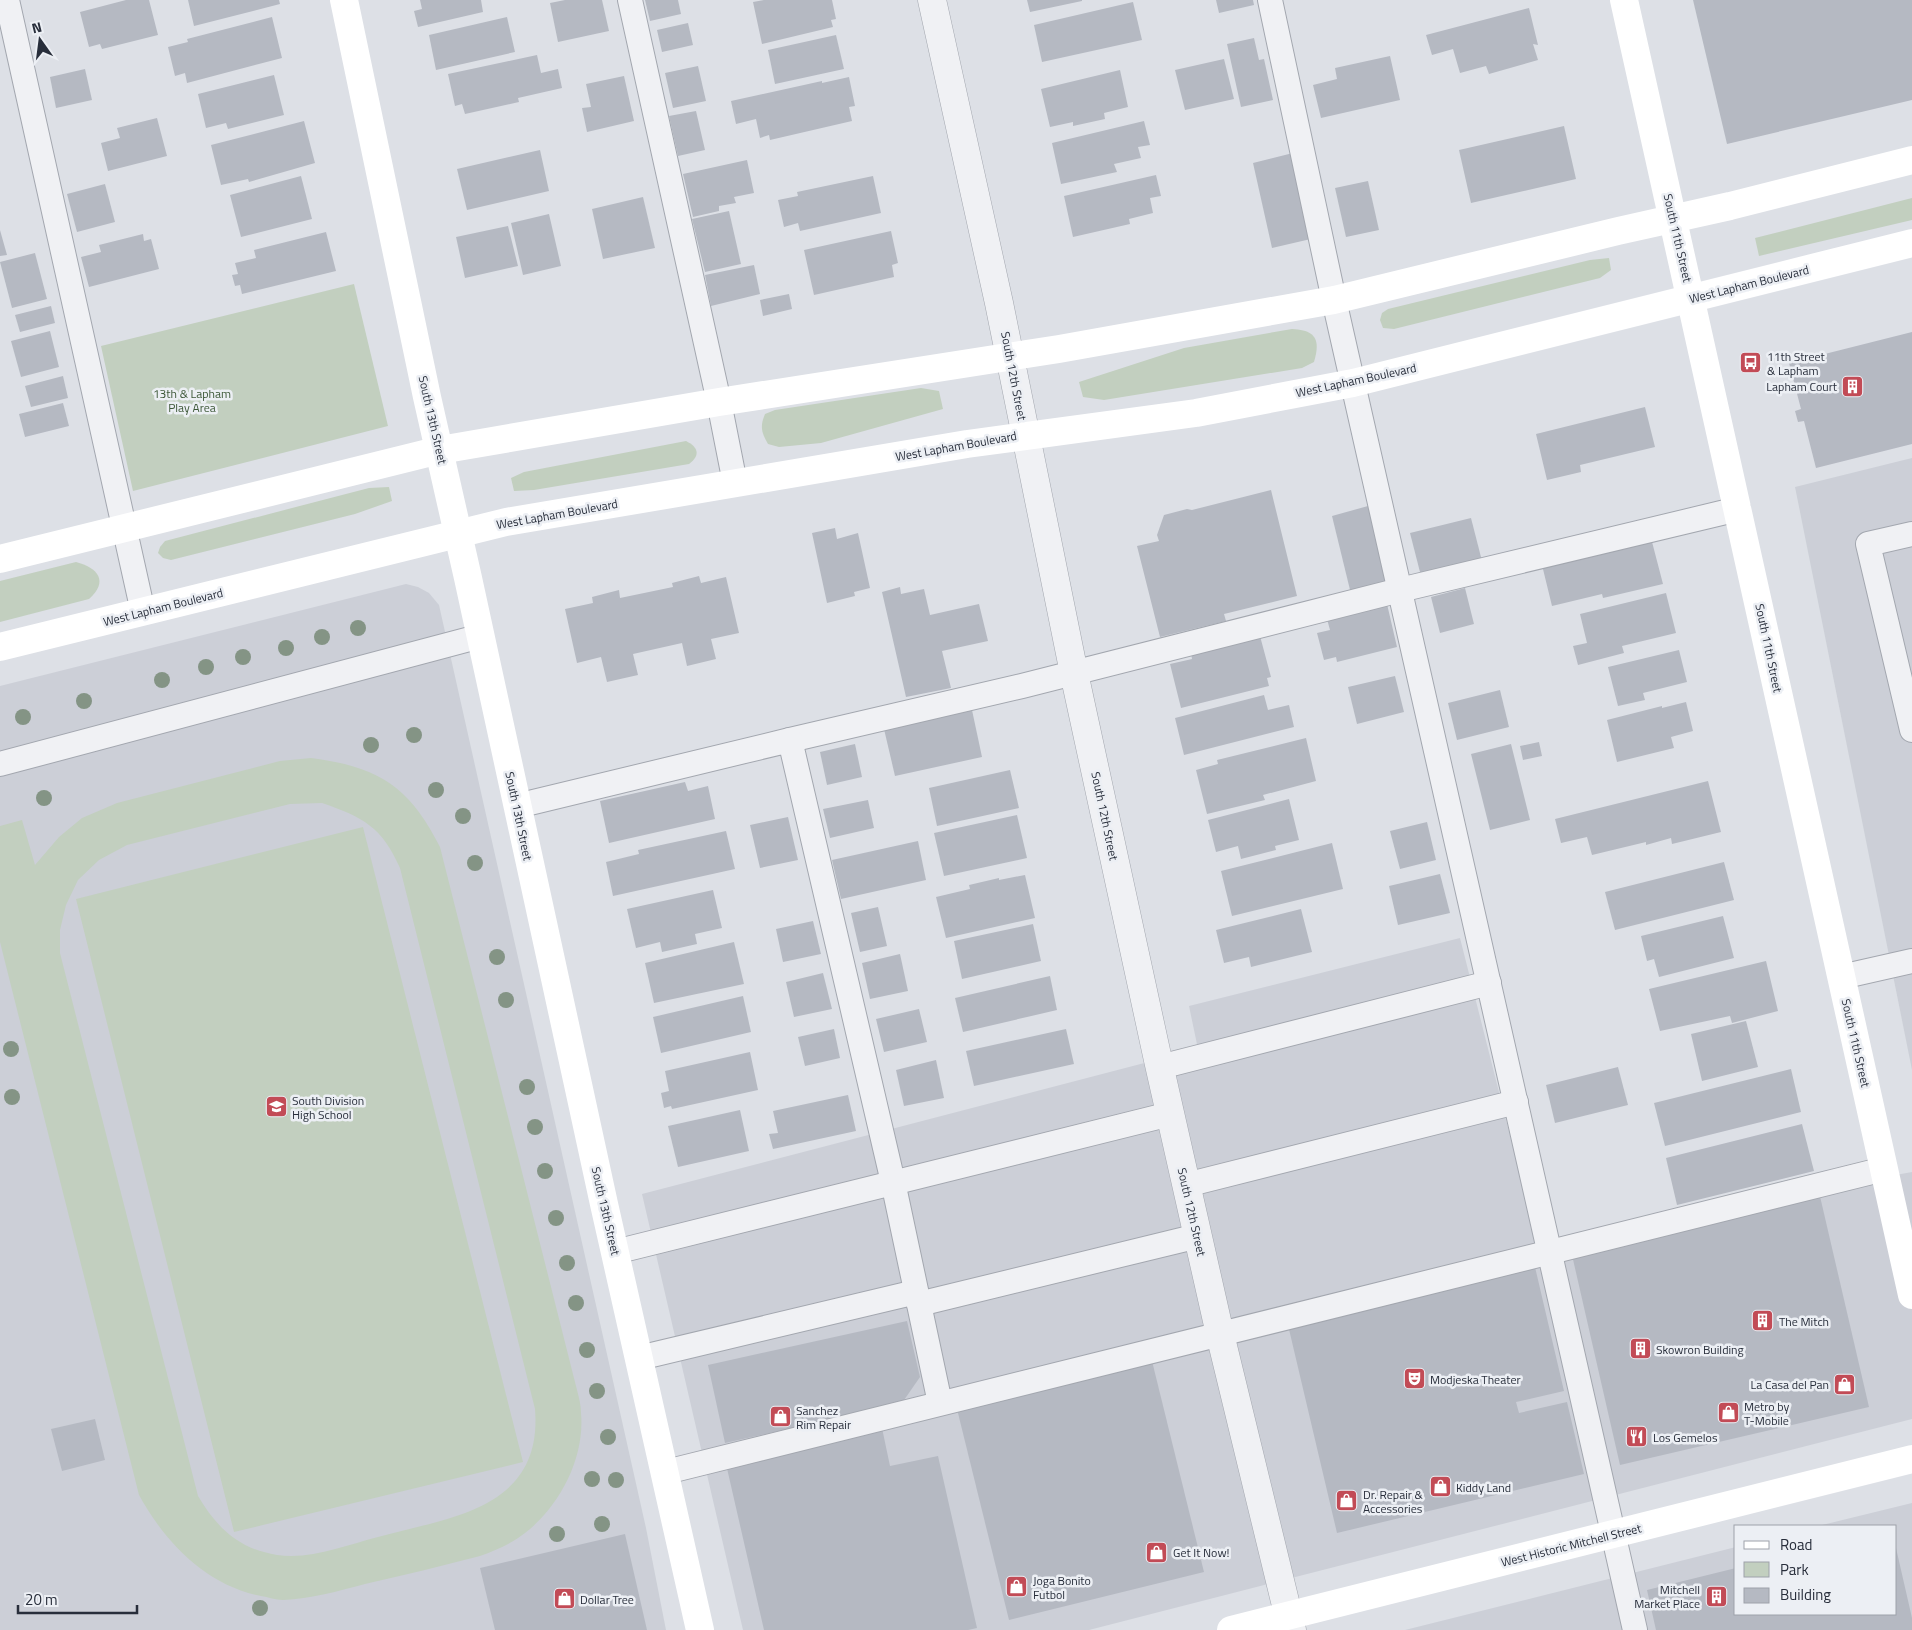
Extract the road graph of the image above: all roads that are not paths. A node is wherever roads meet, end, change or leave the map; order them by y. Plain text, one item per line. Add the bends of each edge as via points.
1 (7, 0) edge
2 (344, 0) edge
3 (630, 0) edge
4 (932, 0) edge
5 (1270, 0) edge
6 (1624, 0) edge
7 (1912, 160) edge
8 (1674, 219) junction
9 (1912, 244) edge
10 (1692, 298) junction
11 (1334, 300) junction
12 (1010, 356) junction
13 (1353, 383) junction
14 (719, 402) junction
15 (1026, 434) junction
16 (440, 450) junction
17 (735, 482) junction
18 (1738, 509) junction
19 (124, 528) junction
20 (458, 534) junction
21 (1912, 534) edge
22 (0, 559) edge
23 (1400, 590) junction
24 (143, 612) junction
25 (480, 636) junction
26 (0, 647) edge
27 (1074, 673) junction
28 (1912, 730) edge
29 (790, 740) junction
30 (0, 764) edge
31 (517, 806) junction
32 (1912, 961) edge
33 (1841, 977) junction
34 (1489, 983) junction
35 (1160, 1067) junction
36 (1516, 1102) junction
37 (1170, 1114) junction
38 (1884, 1169) junction
39 (894, 1182) junction
40 (1186, 1185) junction
41 (1198, 1236) junction
42 (1550, 1251) junction
43 (616, 1252) junction
44 (1912, 1296) edge
45 (918, 1298) junction
46 (1220, 1334) junction
47 (639, 1358) junction
48 (940, 1403) junction
49 (1912, 1459) edge
50 (666, 1472) junction
51 (1613, 1534) junction
52 (1290, 1623) edge
53 (700, 1630) edge
54 (1231, 1630) edge
55 (1635, 1630) edge

1 - 19 lane
2 - 16 street, South 13th Street
3 - 14 lane
4 - 12 street, South 12th Street
5 - 11 lane
6 - 8 street, South 11th Street
7 - 8 street
8 - 10 street, South 11th Street
8 - 11 street
9 - 10 street, West Lapham Boulevard
10 - 13 street, West Lapham Boulevard
10 - 18 street, South 11th Street
11 - 12 street
11 - 13 lane
12 - 14 street
12 - 15 street, South 12th Street
13 - 15 street, West Lapham Boulevard via 1196,412
13 - 23 lane
14 - 16 street
14 - 17 lane
15 - 17 street, West Lapham Boulevard
15 - 27 street, South 12th Street
16 - 19 street
16 - 20 street, South 13th Street
17 - 20 street, West Lapham Boulevard via 506,522
18 - 23 lane
18 - 33 street, South 11th Street
19 - 22 street
19 - 24 lane
20 - 24 street, West Lapham Boulevard
20 - 25 street, South 13th Street
21 - 28 lane via 1868,544
23 - 27 lane
23 - 34 lane
24 - 26 street, West Lapham Boulevard
25 - 30 lane
25 - 31 street, South 13th Street
27 - 29 lane
27 - 35 street, South 12th Street
29 - 31 lane
29 - 39 lane
31 - 43 street, South 13th Street
32 - 33 lane
33 - 38 street, South 11th Street
34 - 35 lane
34 - 36 lane
35 - 37 street, South 12th Street
36 - 40 lane
36 - 42 lane
37 - 39 lane
37 - 40 street, South 12th Street
38 - 42 lane
38 - 44 street, South 11th Street
39 - 43 lane
39 - 45 lane
40 - 41 street, South 12th Street
41 - 45 lane
41 - 46 street, South 12th Street
42 - 46 lane
42 - 51 lane
43 - 47 street, South 13th Street
45 - 47 lane
45 - 48 lane
46 - 48 lane
46 - 52 street, South 12th Street
47 - 50 street, South 13th Street
48 - 50 lane
49 - 51 street, West Historic Mitchell Street
50 - 53 street, South 13th Street
51 - 52 street, West Historic Mitchell Street
51 - 55 lane
52 - 54 street, West Historic Mitchell Street

